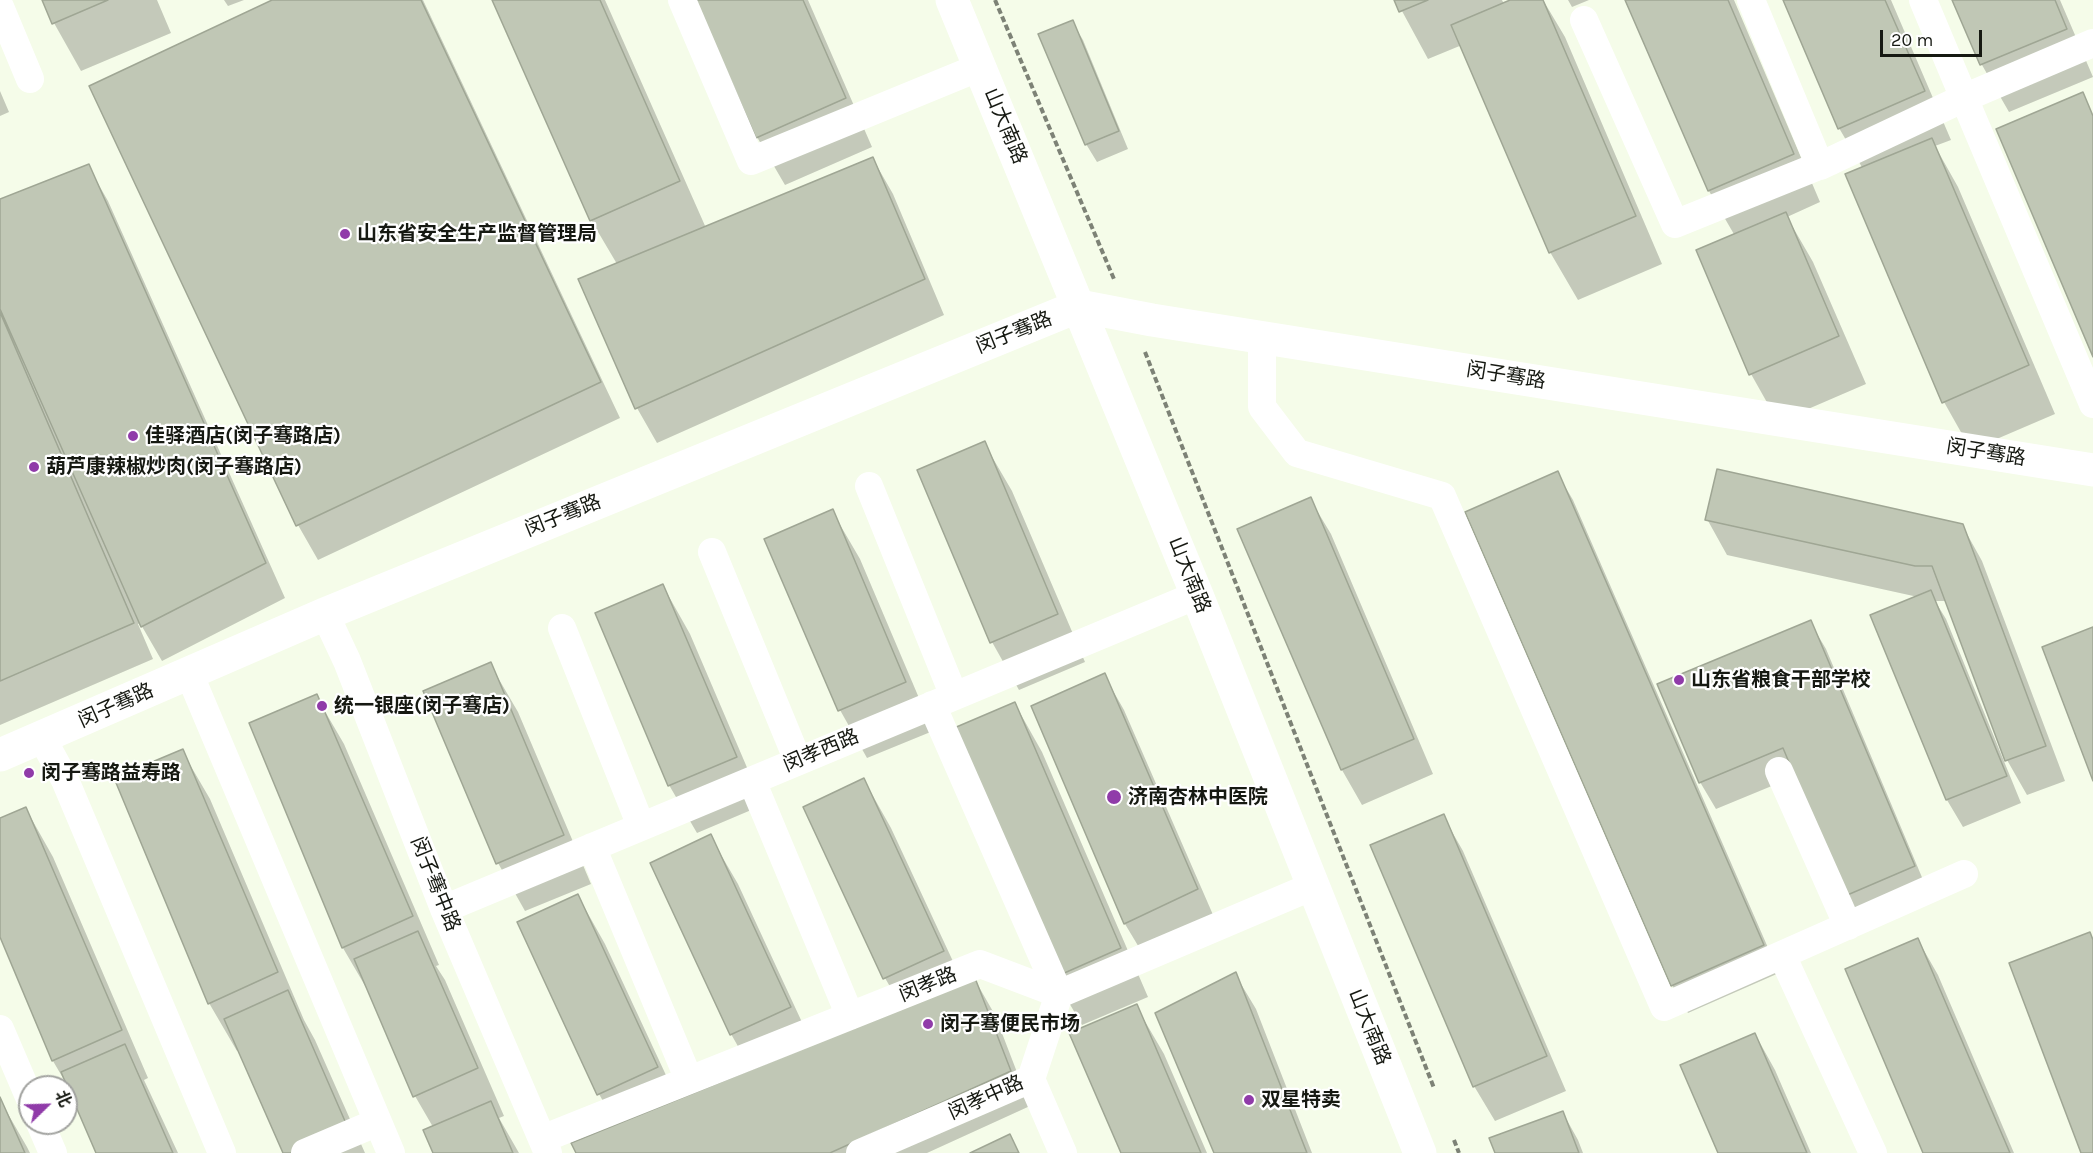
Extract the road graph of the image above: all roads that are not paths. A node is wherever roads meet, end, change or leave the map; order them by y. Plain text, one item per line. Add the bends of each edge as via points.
1 (682, 0) edge
2 (952, 0) edge
3 (1751, 0) edge
4 (1923, 0) edge
5 (0, 7) edge
6 (1584, 20) dead end
7 (2093, 43) edge
8 (980, 67) junction
9 (30, 79) dead end
10 (1964, 98) junction
11 (1831, 161) junction
12 (1079, 306) junction
13 (1262, 338) junction
14 (2093, 404) edge
15 (2093, 470) edge
16 (869, 486) dead end
17 (712, 552) dead end
18 (1197, 595) junction
19 (325, 614) junction
20 (562, 628) dead end
21 (189, 673) junction
22 (943, 700) junction
23 (42, 738) junction
24 (0, 756) edge
25 (798, 761) junction
26 (1779, 771) dead end
27 (752, 781) junction
28 (641, 826) junction
29 (592, 847) junction
30 (1964, 874) dead end
31 (1313, 886) junction
32 (444, 909) junction
33 (1848, 926) junction
34 (1782, 955) junction
35 (1059, 994) junction
36 (850, 1016) junction
37 (0, 1029) edge
38 (20, 1075) edge
39 (1031, 1079) junction
40 (689, 1080) junction
41 (378, 1122) junction
42 (45, 1135) edge
43 (545, 1146) edge
44 (893, 1146) edge
45 (53, 1153) edge
46 (222, 1153) edge
47 (305, 1153) edge
48 (391, 1153) edge
49 (860, 1153) edge
50 (1063, 1153) edge
51 (1420, 1153) edge
52 (1873, 1153) edge

1 - 8 street via 751,161
2 - 8 street, 山大南路
3 - 11 street via 1820,166
4 - 10 street
5 - 9 street
6 - 11 street via 1675,224
7 - 10 street
8 - 12 street, 山大南路
10 - 11 street
10 - 14 street
12 - 13 street, 闵子骞路
12 - 18 street, 山大南路
12 - 19 street, 闵子骞路
13 - 15 street, 闵子骞路
13 - 34 street via 1262,407 1297,453 1442,496 1664,1007
16 - 22 street
17 - 25 street
18 - 22 street, 闵孝西路
18 - 31 street, 山大南路
19 - 21 street, 闵子骞路
19 - 32 street, 闵子骞中路
20 - 28 street
21 - 23 street, 闵子骞路
21 - 41 street
22 - 25 street, 闵孝西路
22 - 35 street
23 - 24 street, 闵子骞路
23 - 46 street via 65,780
25 - 27 street, 闵孝西路
26 - 33 street
27 - 28 street, 闵孝西路
27 - 36 street
28 - 29 street, 闵孝西路
29 - 32 street, 闵孝西路
29 - 40 street
30 - 33 street
31 - 35 street
31 - 51 street, 山大南路
32 - 43 street, 闵子骞中路
33 - 34 street
34 - 52 street
35 - 36 street, 闵孝路 via 980,964
35 - 39 street, 闵孝中路
36 - 40 street, 闵孝路
37 - 38 street
39 - 44 street, 闵孝中路
39 - 50 street
40 - 43 street, 闵孝路
41 - 47 street
41 - 48 street
42 - 45 street
44 - 49 street, 闵孝中路

